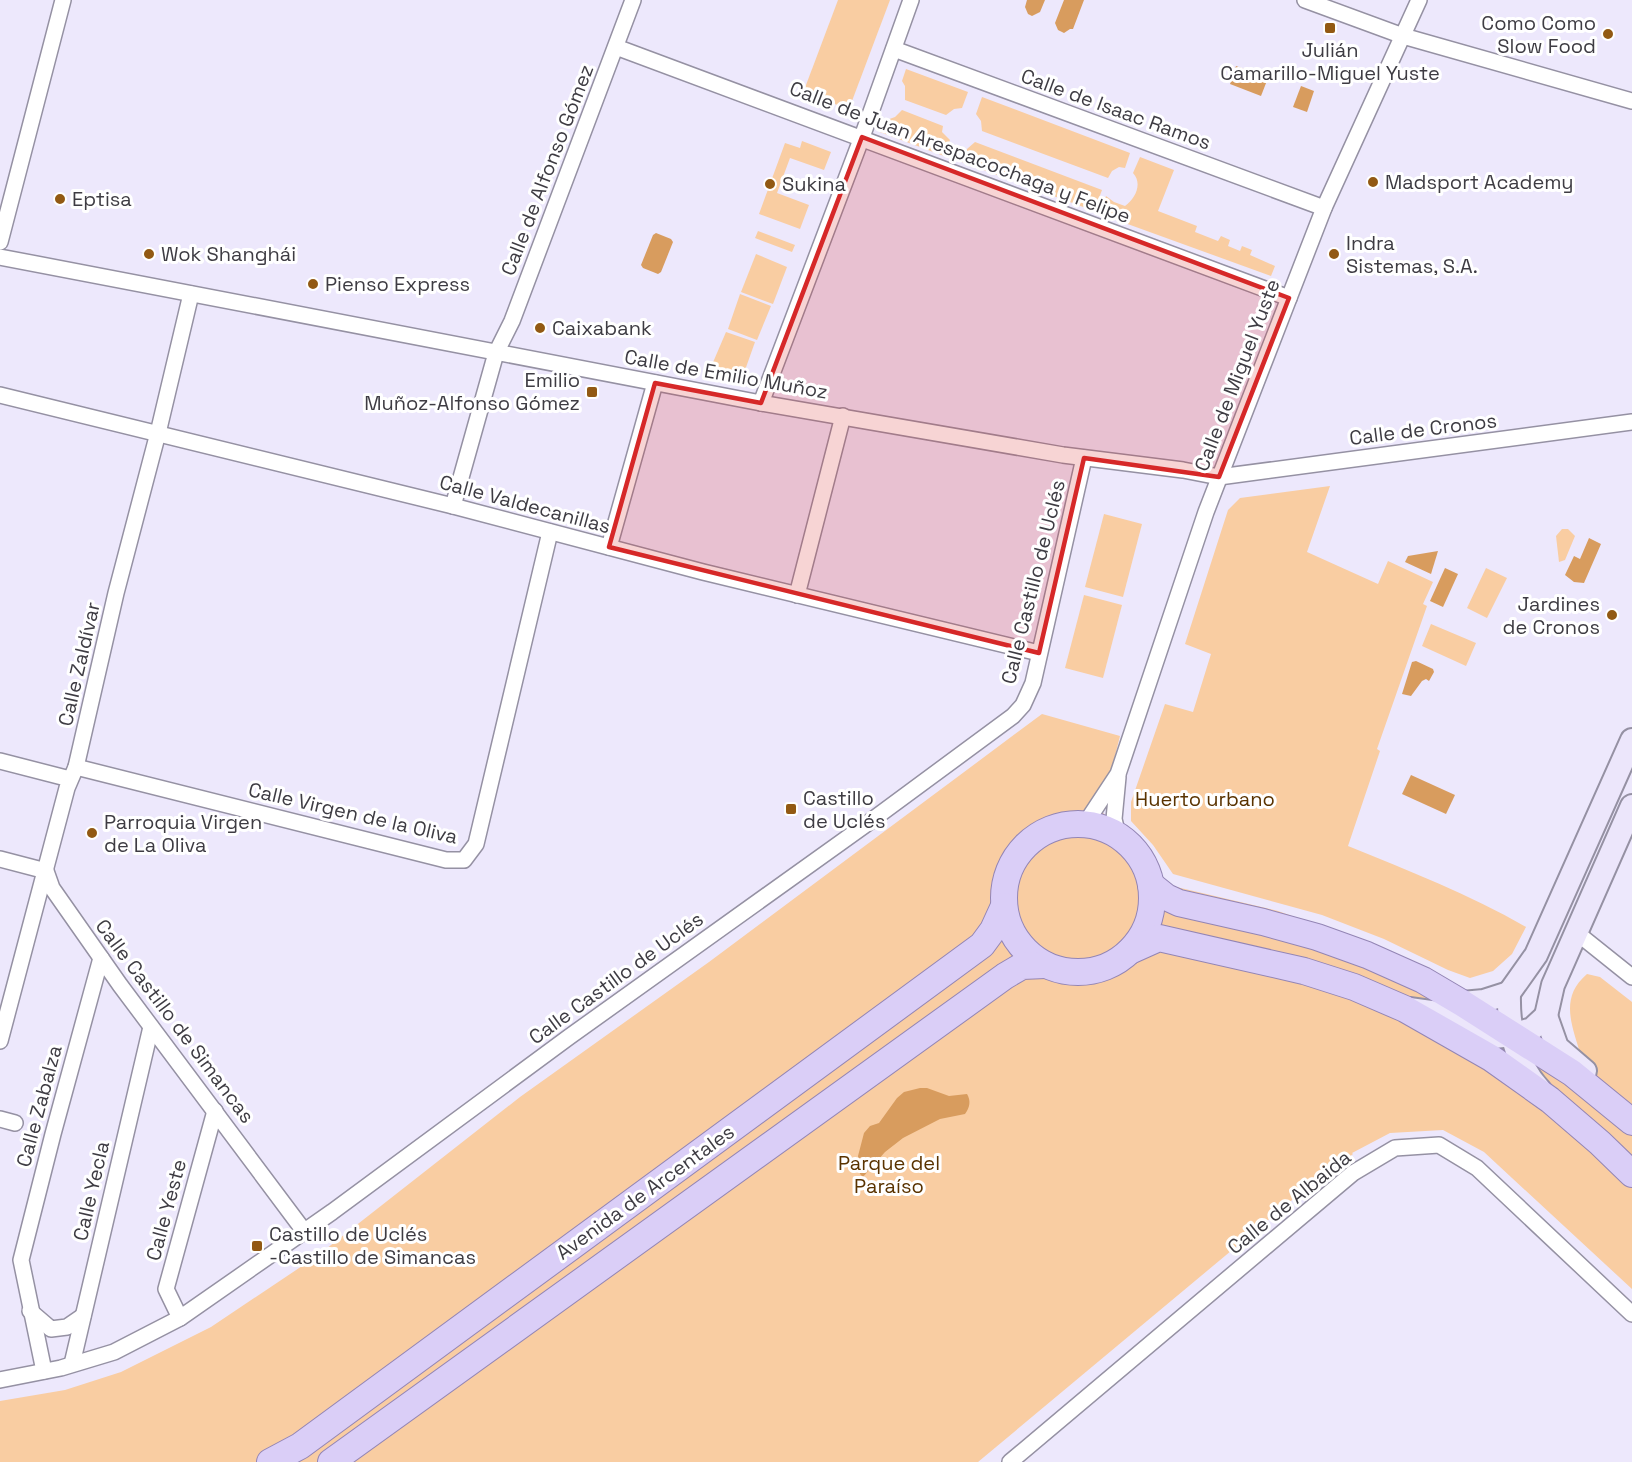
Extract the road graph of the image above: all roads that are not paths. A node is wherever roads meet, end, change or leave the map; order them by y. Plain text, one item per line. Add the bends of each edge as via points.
1 (63, 0) edge
2 (633, 0) edge
3 (910, 0) edge
4 (1305, 0) edge
5 (1419, 0) edge
6 (1402, 36) junction
7 (616, 47) junction
8 (894, 48) junction
9 (1630, 95) edge
10 (862, 137) junction
11 (1324, 208) junction
12 (0, 242) edge
13 (0, 256) edge
14 (191, 294) junction
15 (1289, 298) junction
16 (496, 353) junction
17 (655, 383) junction
18 (0, 395) edge
19 (761, 402) junction
20 (843, 416) junction
21 (1632, 422) edge
22 (158, 433) junction
23 (1084, 458) junction
24 (1219, 477) junction
25 (453, 506) junction
26 (550, 532) junction
27 (609, 547) junction
28 (797, 595) junction
29 (1039, 653) junction
30 (1632, 740) edge
31 (0, 761) edge
32 (73, 773) junction
33 (1118, 774) junction
34 (1632, 806) edge
35 (1085, 824) junction
36 (1118, 836) junction
37 (0, 860) edge
38 (46, 871) junction
39 (1151, 885) junction
40 (1004, 906) junction
41 (1577, 933) junction
42 (1130, 951) junction
43 (101, 958) junction
44 (1045, 964) junction
45 (1632, 976) edge
46 (1509, 993) junction
47 (1462, 1003) junction
48 (1405, 1009) junction
49 (1546, 1016) junction
50 (151, 1028) junction
51 (1512, 1035) junction
52 (0, 1041) edge
53 (1550, 1100) junction
54 (215, 1111) junction
55 (1632, 1111) edge
56 (1632, 1122) edge
57 (1632, 1174) edge
58 (304, 1231) junction
59 (30, 1311) junction
60 (1632, 1314) edge
61 (82, 1316) junction
62 (180, 1318) junction
63 (72, 1364) junction
64 (44, 1371) junction
65 (0, 1380) edge
66 (270, 1462) edge
67 (331, 1462) edge
68 (1010, 1462) edge

1 - 12 street
2 - 7 street, Calle de Alfonso Gómez
3 - 8 street
4 - 6 street
5 - 6 street, Calle de Miguel Yuste
6 - 9 street
6 - 11 street, Calle de Miguel Yuste
7 - 10 street, Calle de Juan Arespacochaga y Felipe
7 - 16 street, Calle de Alfonso Gómez via 512,321
8 - 10 street
8 - 11 street, Calle de Isaac Ramos
10 - 15 street, Calle de Juan Arespacochaga y Felipe
10 - 19 street
11 - 15 street, Calle de Miguel Yuste
13 - 14 street, Calle de Emilio Muñoz
14 - 16 street, Calle de Emilio Muñoz
14 - 22 street, Calle Zaldívar
15 - 24 street, Calle de Miguel Yuste
16 - 17 street, Calle de Emilio Muñoz
16 - 25 street, Calle de Alfonso Gómez
17 - 19 street, Calle de Emilio Muñoz
17 - 27 street
18 - 22 street, Calle Valdecanillas
19 - 20 street, Calle de Emilio Muñoz
20 - 23 street, Calle de Emilio Muñoz
20 - 28 street, Calle de Emilio Muñoz
21 - 24 street, Calle de Cronos
22 - 25 street, Calle Valdecanillas
22 - 32 street, Calle Zaldívar
23 - 24 street, Calle de Emilio Muñoz
23 - 29 street, Calle Castillo de Uclés
24 - 33 street, Calle de Miguel Yuste
25 - 26 street, Calle Valdecanillas
26 - 27 street, Calle Valdecanillas
26 - 32 street, Calle Virgen de la Oliva via 476,843 464,860 446,860
27 - 28 street, Calle Valdecanillas
28 - 29 street, Calle Valdecanillas
29 - 58 street, Calle Castillo de Uclés via 1033,683 1013,716
30 - 46 main road via 1536,955
31 - 32 street, Calle Virgen de la Oliva
32 - 38 street, Calle Zaldívar
33 - 35 street, Calle de Miguel Yuste
33 - 36 street, Calle de Miguel Yuste via 1114,819
34 - 41 main road
35 - 36 main road
35 - 40 main road via 1053,828 1025,846 1007,873
36 - 39 main road via 1139,857
37 - 38 street
38 - 43 street, Calle Castillo de Simancas via 52,888
38 - 52 street, Calle Zaldívar
39 - 42 main road via 1148,920
39 - 47 main road via 1179,903 1263,922 1367,955
40 - 44 main road via 1017,940
40 - 66 main road, Avenida de Arcentales via 982,945 309,1439
41 - 45 street
41 - 49 main road via 1553,986
42 - 44 main road via 1103,968 1083,972 1062,971
42 - 48 main road via 1159,938 1304,971
43 - 50 street, Calle Castillo de Simancas
43 - 59 street, Calle Zabalza via 21,1260
44 - 67 main road, Avenida de Arcentales via 1022,966 1005,976
46 - 47 main road
46 - 51 main road
47 - 51 main road
48 - 51 main road via 1438,1013 1479,1035
48 - 53 main road via 1491,1058
49 - 51 main road via 1532,1029
49 - 55 main road via 1557,1047
50 - 54 street, Calle Castillo de Simancas
50 - 61 street, Calle Yecla
51 - 53 main road via 1521,1063
51 - 56 main road via 1572,1073
53 - 57 main road
54 - 58 street, Calle Castillo de Simancas
54 - 62 street, Calle Yeste via 166,1289
58 - 62 street, Calle Castillo de Uclés
59 - 61 street via 51,1329 67,1327
59 - 64 street, Calle Zabalza
60 - 68 street, Calle de Albaida via 1477,1168 1438,1145 1395,1148 1353,1173
61 - 63 street, Calle Yecla
62 - 63 street, Calle Castillo de Uclés via 114,1352
63 - 64 street, Calle Castillo de Uclés
64 - 65 street, Calle Castillo de Uclés

